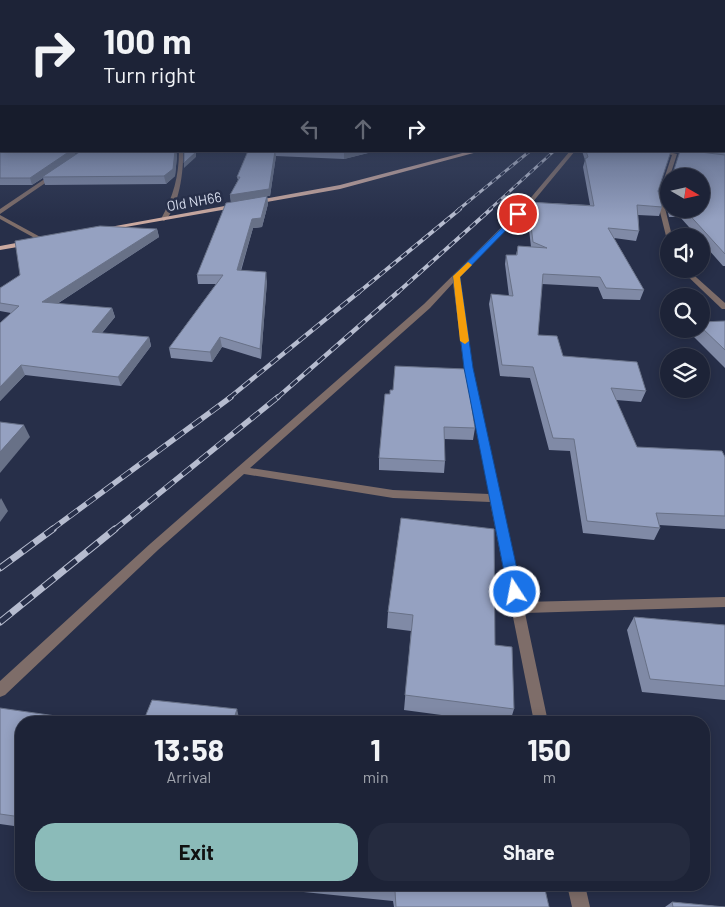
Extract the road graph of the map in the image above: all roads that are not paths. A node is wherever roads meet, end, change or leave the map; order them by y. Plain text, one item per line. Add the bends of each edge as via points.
1 (181, 152) edge
2 (474, 152) edge
3 (572, 152) edge
4 (661, 152) edge
5 (675, 154) junction
6 (683, 155) edge
7 (63, 168) edge
8 (0, 212) edge
9 (0, 217) edge
10 (164, 219) junction
11 (667, 228) edge
12 (98, 230) edge
13 (52, 238) edge
14 (42, 240) junction
15 (0, 248) edge
16 (456, 276) junction
17 (693, 278) edge
18 (725, 307) edge
19 (242, 470) junction
20 (495, 498) junction
21 (725, 602) edge
22 (518, 608) junction
23 (0, 690) edge
24 (540, 716) edge
25 (577, 891) edge
26 (581, 907) edge

1 - 10 street via 176,197
2 - 10 main road, Old NH66 via 340,187
3 - 16 street via 530,202
4 - 5 street
5 - 6 street
5 - 11 street via 660,200
7 - 8 street
9 - 14 street
10 - 12 main road, Old NH66
13 - 14 main road
14 - 15 main road
16 - 19 street via 427,306
16 - 20 street via 468,368
17 - 18 street
19 - 20 street via 392,494
19 - 23 street
20 - 22 street
21 - 22 street
22 - 24 street
25 - 26 street

